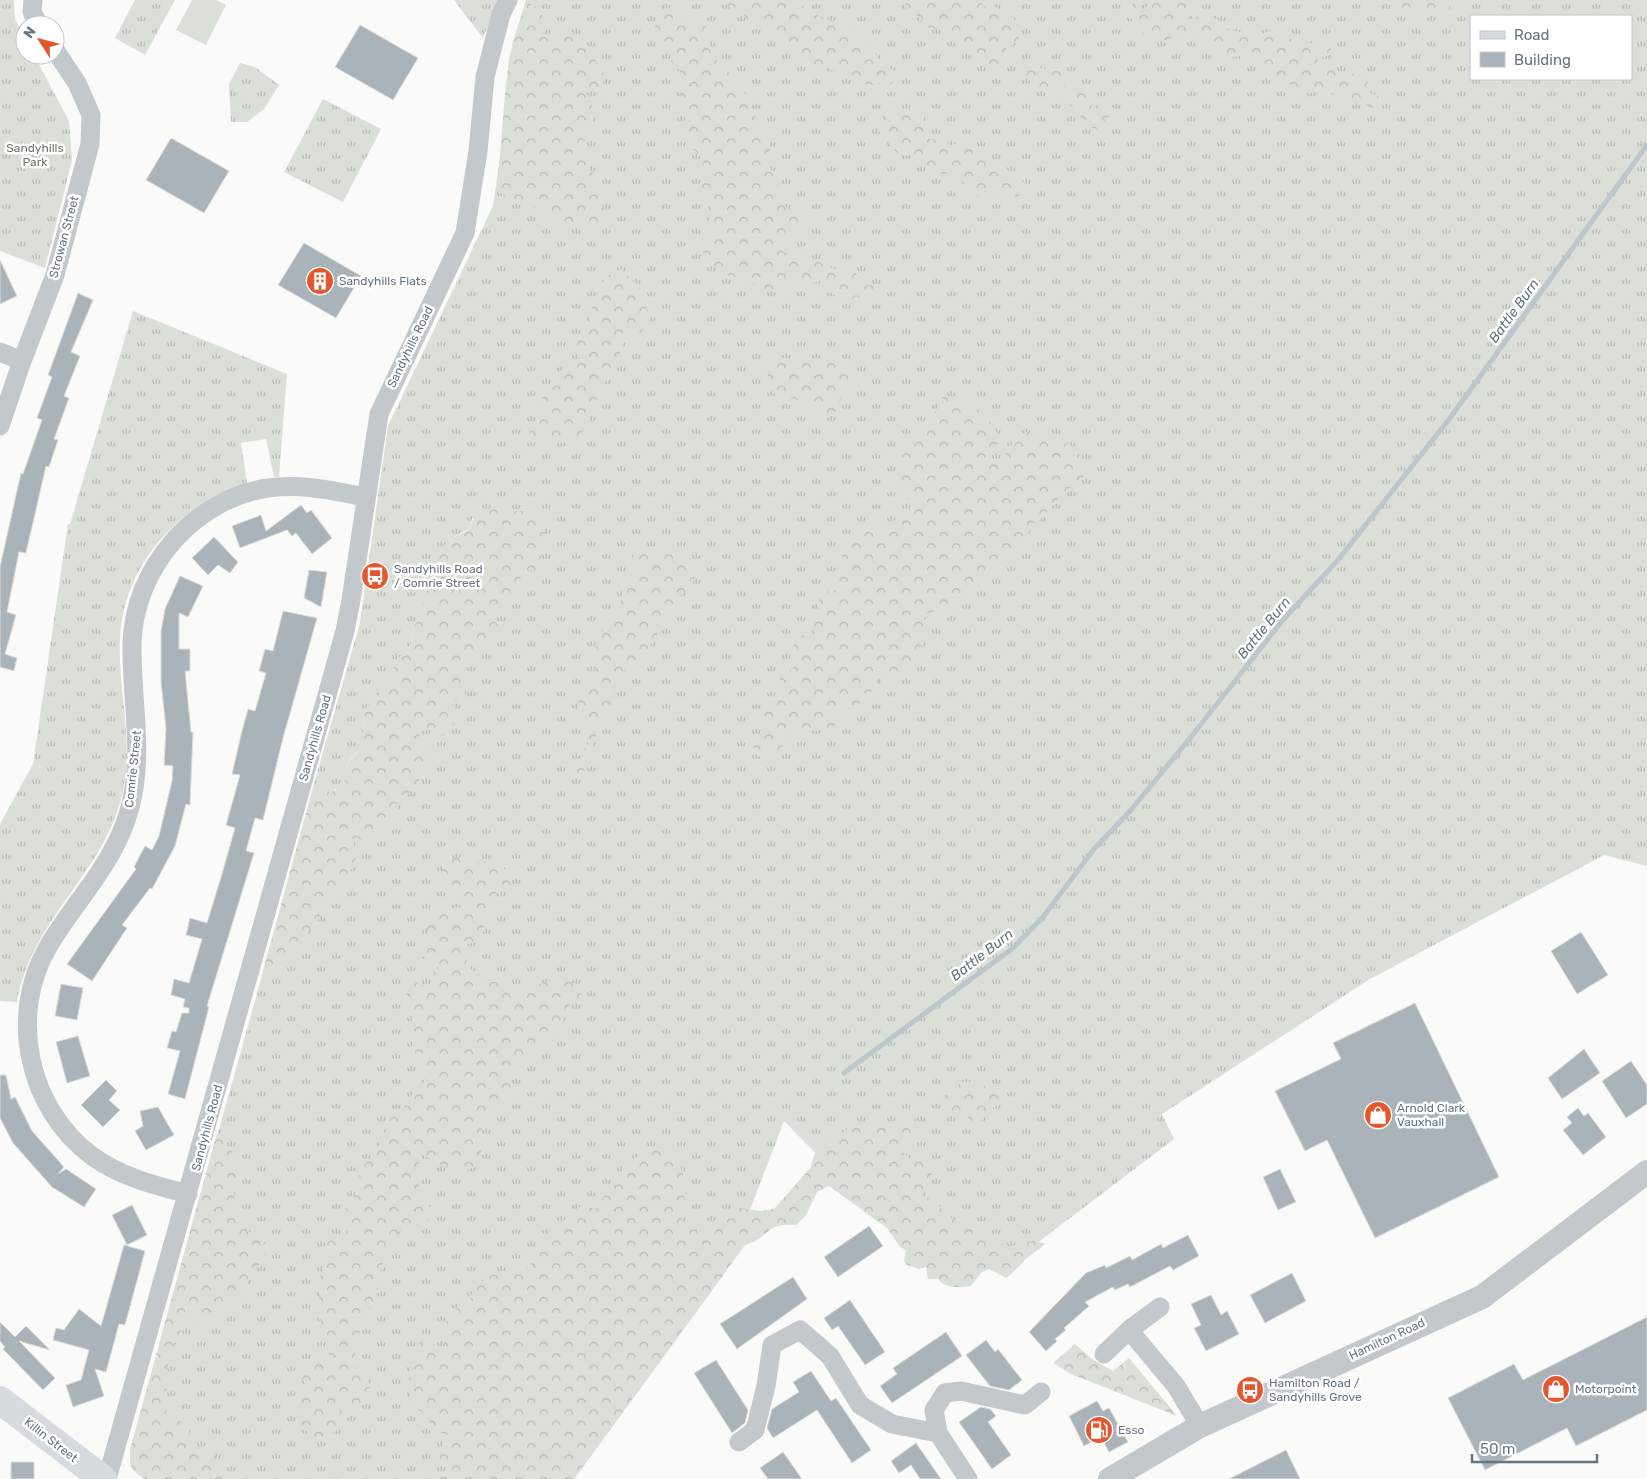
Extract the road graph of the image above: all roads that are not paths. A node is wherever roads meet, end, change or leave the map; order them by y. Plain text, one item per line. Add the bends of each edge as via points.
1 (33, 0) edge
2 (508, 0) edge
3 (34, 15) edge
4 (65, 65) edge
5 (0, 352) edge
6 (22, 361) junction
7 (0, 426) edge
8 (366, 497) junction
9 (1647, 1172) edge
10 (188, 1194) junction
11 (1160, 1308) dead end
12 (1129, 1330) junction
13 (1104, 1354) dead end
14 (1041, 1392) dead end
15 (0, 1400) edge
16 (1200, 1426) junction
17 (938, 1434) junction
18 (739, 1442) dead end
19 (97, 1477) edge
20 (968, 1479) edge
21 (1110, 1479) edge

1 - 3 street
2 - 8 street, Sandyhills Road via 501,14 485,77 465,233 383,402
4 - 6 street, Strowan Street via 91,115 90,144 55,275
5 - 6 street
6 - 7 street, Strowan Street
8 - 10 street, Sandyhills Road via 345,631
8 - 10 street, Comrie Street via 302,486 256,490 228,500 205,514 184,530 159,559 141,593 134,629 138,729 133,798 113,851 48,947 33,984 27,1020 29,1050 41,1091 58,1120 82,1147 112,1168 143,1182
9 - 16 street, Hamilton Road via 1482,1297
10 - 19 street, Sandyhills Road
11 - 12 street
12 - 13 street
12 - 16 street via 1176,1386
14 - 17 street via 1025,1404 961,1391 945,1393 934,1410
15 - 19 main road, Killin Street
16 - 21 street, Hamilton Road
17 - 18 street via 892,1424 860,1405 830,1356 800,1330 772,1345 755,1430
17 - 20 street

